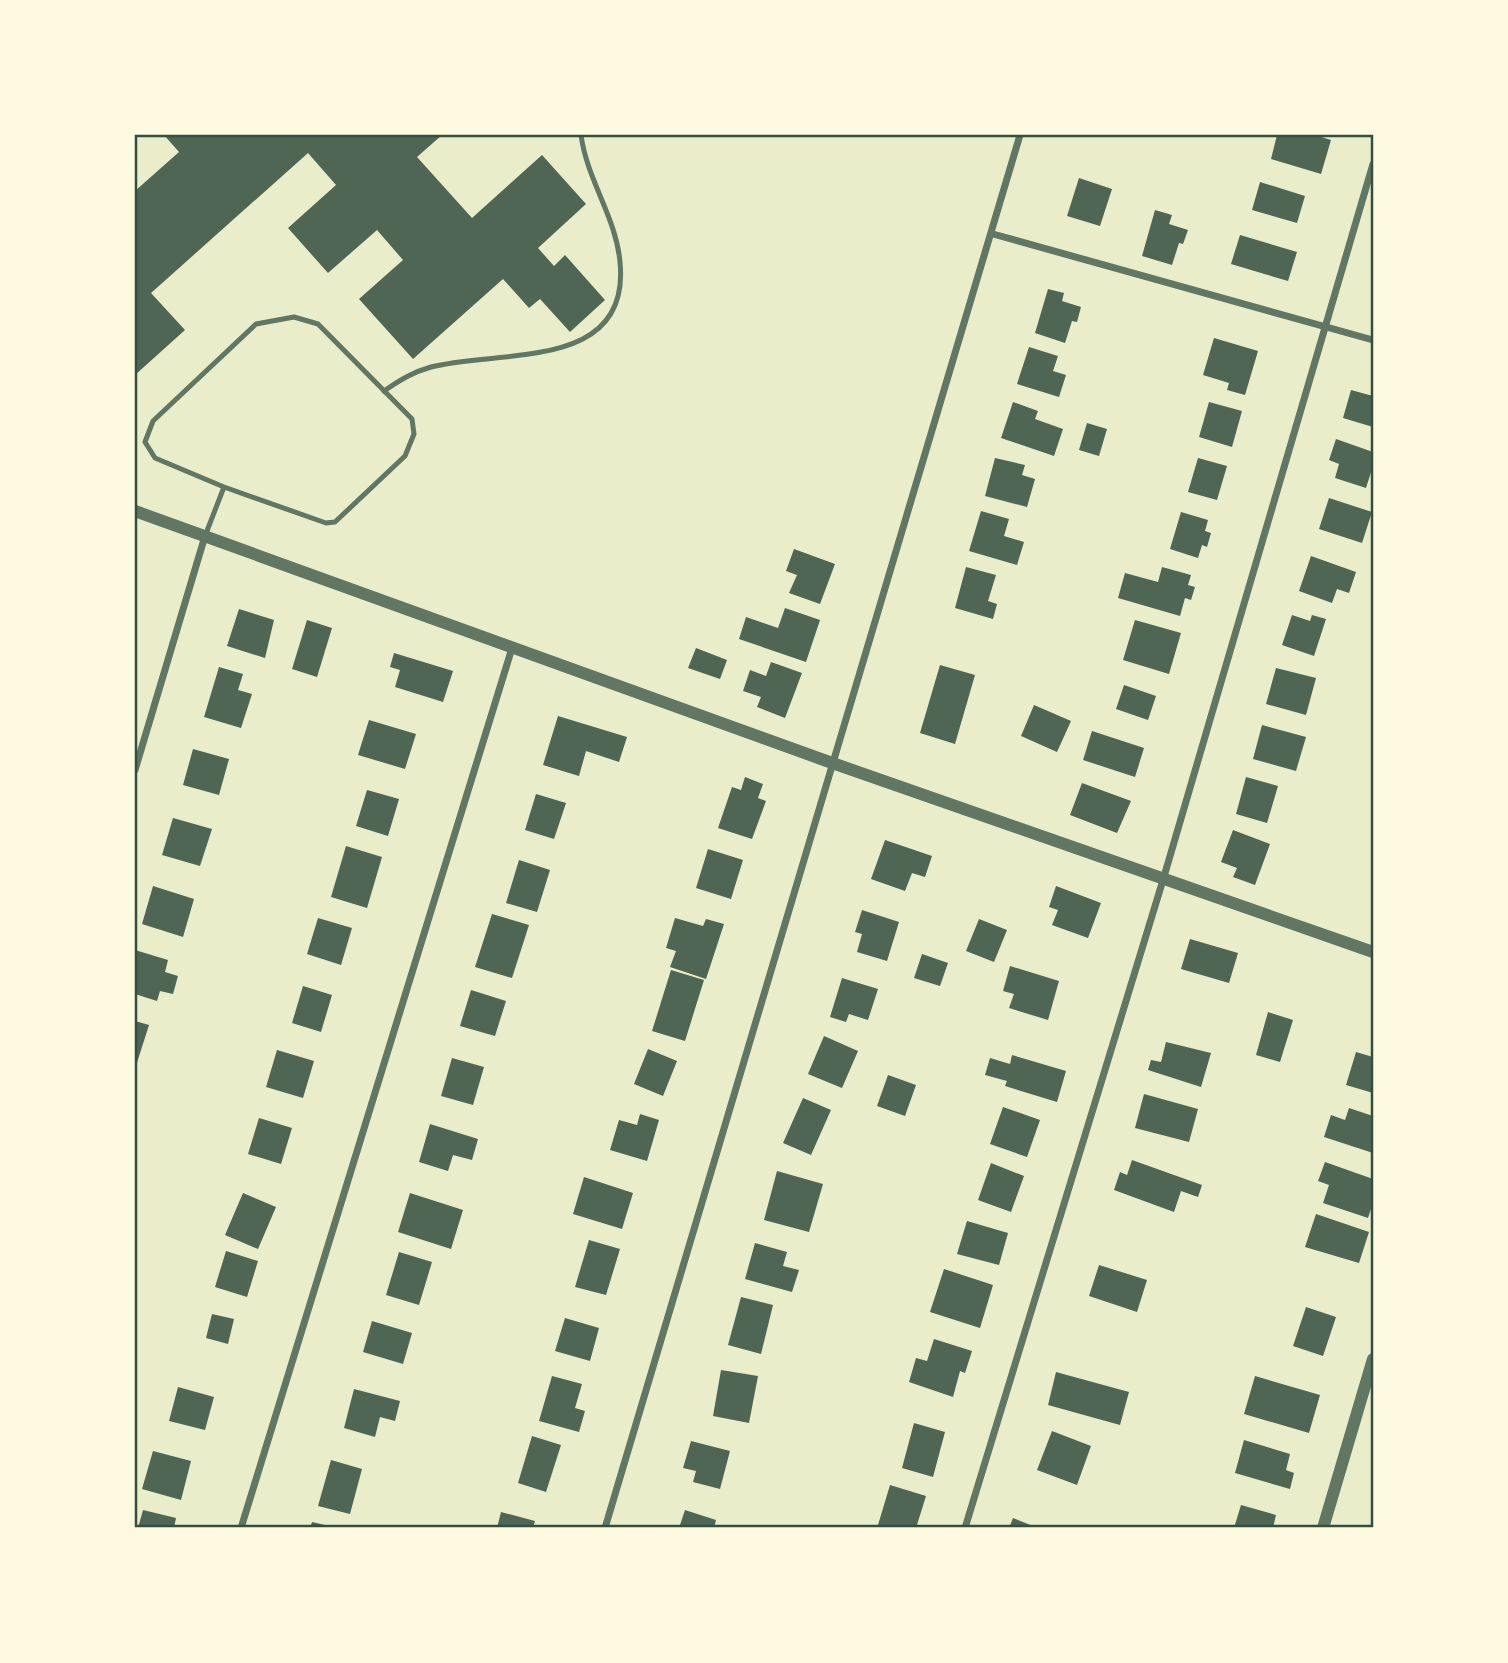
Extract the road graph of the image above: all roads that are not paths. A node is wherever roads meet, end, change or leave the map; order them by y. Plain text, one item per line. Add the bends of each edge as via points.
1 (581, 135) edge
2 (1020, 135) edge
3 (1373, 164) edge
4 (993, 234) junction
5 (1323, 327) junction
6 (1373, 340) edge
7 (384, 391) junction
8 (224, 487) junction
9 (135, 511) edge
10 (205, 536) junction
11 (512, 648) junction
12 (835, 764) junction
13 (135, 769) edge
14 (1163, 880) junction
15 (1373, 952) edge
16 (1373, 1359) edge
17 (241, 1528) edge
18 (605, 1528) edge
19 (965, 1528) edge
20 (1323, 1528) edge

1 - 7 lane via 585,163 620,260 617,302 609,316 586,339 553,351 433,366 406,375
2 - 4 street
3 - 5 street
4 - 5 street
4 - 12 street
5 - 6 street
5 - 14 street
7 - 8 lane via 412,419 412,445 335,522 326,523
7 - 8 lane via 318,324 294,317 256,324 153,421 145,442 155,458
8 - 10 lane
9 - 10 street
10 - 11 street
10 - 13 street
11 - 12 street
11 - 17 street
12 - 14 street
12 - 18 street
14 - 15 street
14 - 19 street
16 - 20 street

